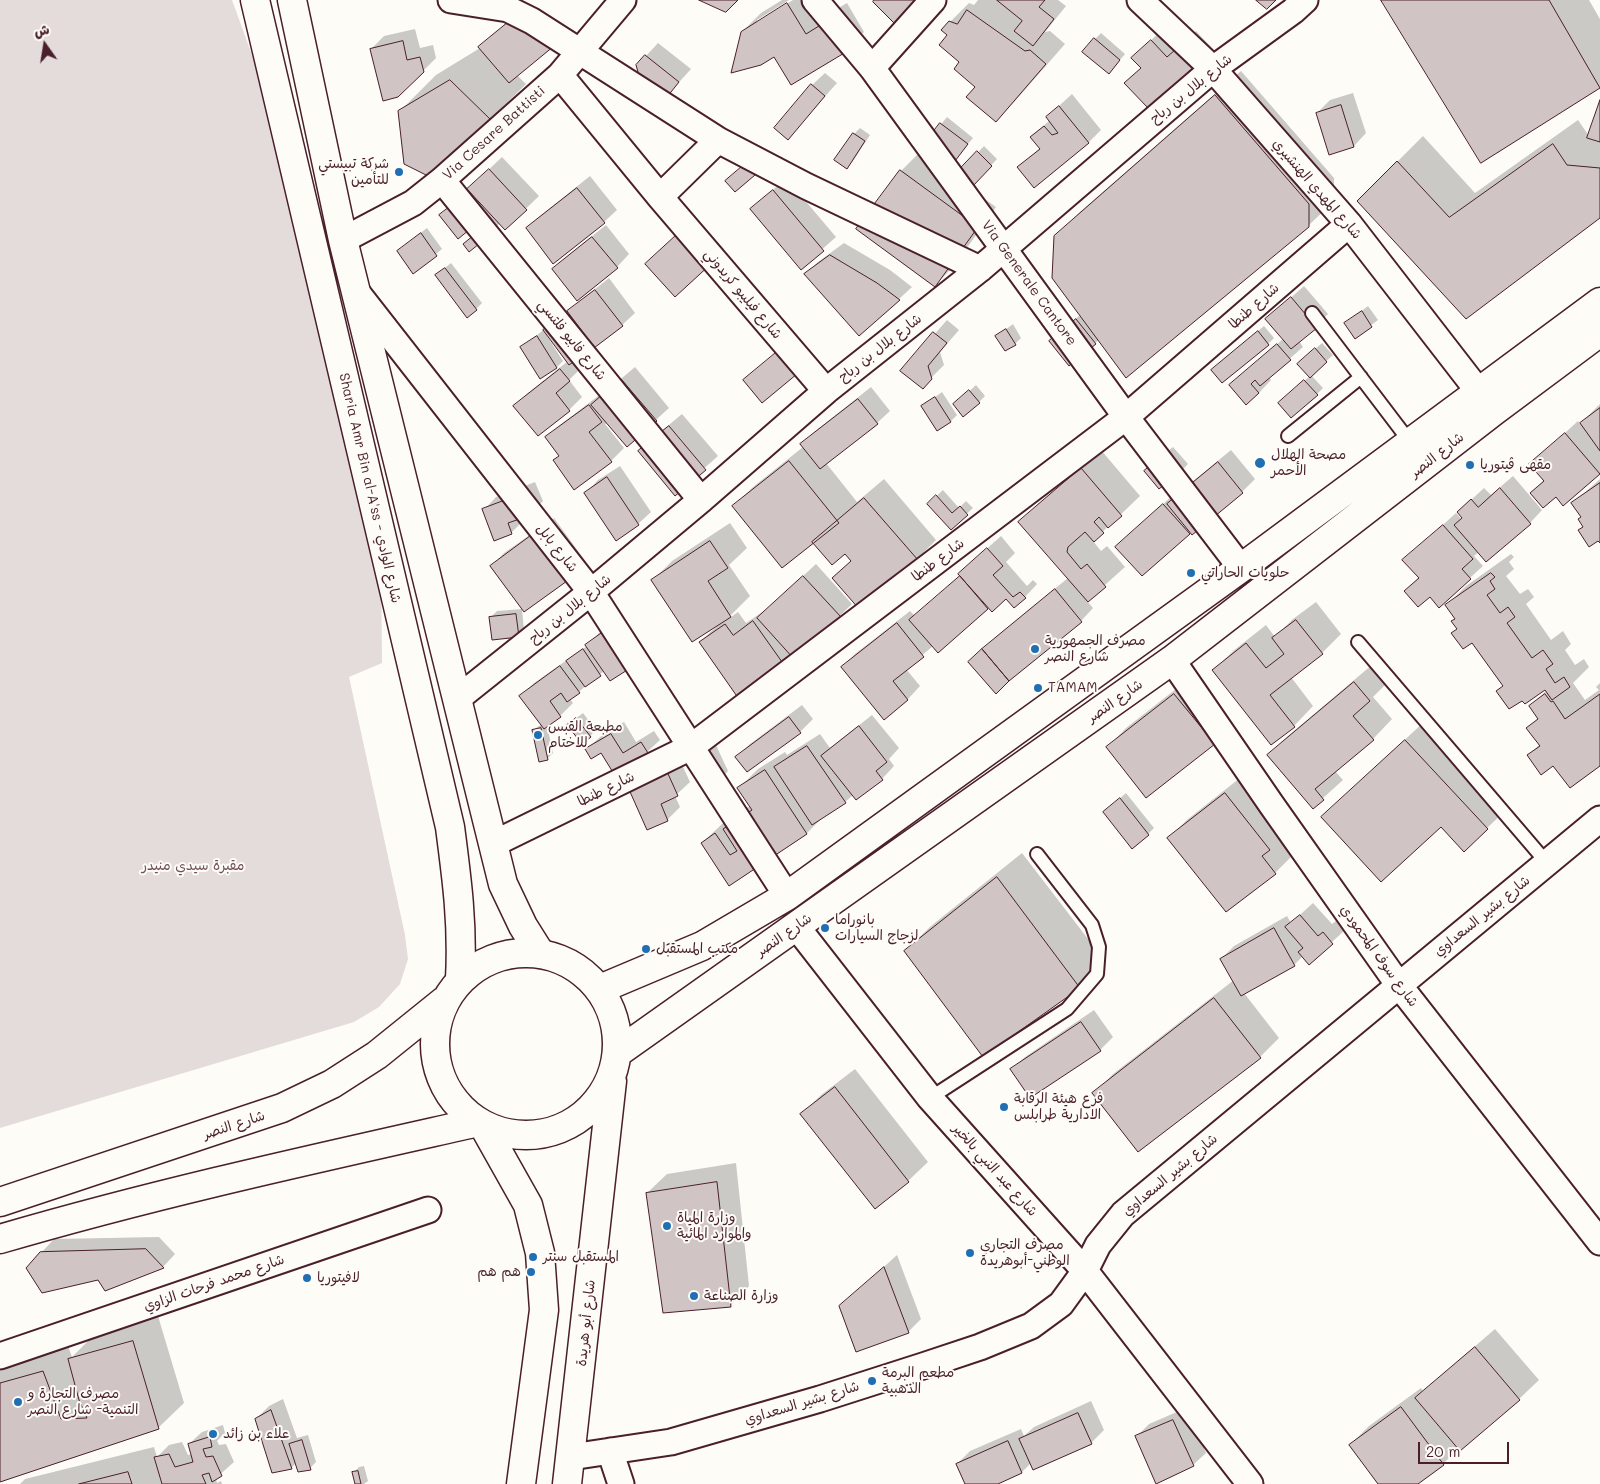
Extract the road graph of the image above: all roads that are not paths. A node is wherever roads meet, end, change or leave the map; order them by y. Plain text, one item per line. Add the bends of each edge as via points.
1 (255, 0) edge
2 (292, 0) edge
3 (451, 0) edge
4 (623, 0) edge
5 (815, 0) edge
6 (933, 0) edge
7 (1140, 0) edge
8 (1305, 0) edge
9 (580, 52) junction
10 (872, 68) junction
11 (1213, 69) junction
12 (560, 75) junction
13 (718, 140) junction
14 (442, 180) junction
15 (660, 197) junction
16 (1349, 224) junction
17 (343, 240) junction
18 (1004, 248) junction
19 (980, 269) junction
20 (355, 290) junction
21 (1600, 302) edge
22 (1312, 313) dead end
23 (1600, 332) edge
24 (1361, 377) junction
25 (826, 391) junction
26 (1479, 392) junction
27 (1126, 418) junction
28 (1288, 436) dead end
29 (1410, 442) junction
30 (702, 500) junction
31 (1241, 568) junction
32 (592, 592) junction
33 (1358, 642) dead end
34 (1172, 660) junction
35 (457, 699) junction
36 (691, 747) junction
37 (1600, 819) edge
38 (493, 844) junction
39 (1037, 854) dead end
40 (1547, 863) junction
41 (787, 896) junction
42 (796, 926) junction
43 (540, 953) junction
44 (460, 978) junction
45 (1398, 984) junction
46 (600, 990) junction
47 (444, 1001) junction
48 (615, 1063) junction
49 (930, 1098) junction
50 (480, 1124) junction
51 (0, 1202) edge
52 (428, 1210) dead end
53 (0, 1239) edge
54 (1600, 1242) edge
55 (1085, 1271) junction
56 (0, 1356) edge
57 (610, 1450) junction
58 (571, 1458) junction
59 (521, 1484) edge
60 (567, 1484) edge
61 (621, 1484) edge
62 (1250, 1484) edge

1 - 44 main road, Sharia Amr Bin al-A'ss - شارع الوادي via 450,826 460,902
2 - 17 main road
3 - 9 street via 508,9 532,20
4 - 9 street, Via Cesare Battisti
5 - 10 street, Via Generale Cantore
6 - 10 street
7 - 11 street, شارع المهدي الهنشيري
8 - 11 street, شارع بلال بن رباح
9 - 12 street, Via Cesare Battisti
9 - 13 street
10 - 18 street, Via Generale Cantore
11 - 16 street, شارع المهدي الهنشيري
11 - 18 street, شارع بلال بن رباح
12 - 14 street, Via Cesare Battisti
12 - 15 street, شارع فيليبو كريدوني
13 - 15 street
13 - 19 street
14 - 17 street, Via Cesare Battisti via 413,203
14 - 30 street, شارع فابيو فلتسي
15 - 25 street, شارع فيليبو كريدوني
16 - 26 street, شارع المهدي الهنشيري
16 - 27 street, شارع طنطا
17 - 20 main road
18 - 19 street, شارع بلال بن رباح
18 - 27 street, Via Generale Cantore
19 - 25 street, شارع بلال بن رباح
20 - 32 street, شارع بابل
20 - 35 main road
21 - 26 main road, شارع النصر
22 - 24 lane
23 - 34 main road, شارع النصر
24 - 28 lane
24 - 29 lane
25 - 30 street, شارع بلال بن رباح
26 - 29 main road, شارع النصر
27 - 31 street, Via Generale Cantore
27 - 36 street, شارع طنطا
29 - 31 main road, شارع النصر
30 - 32 street, شارع بلال بن رباح
31 - 41 main road, شارع النصر
32 - 35 street, شارع بلال بن رباح
32 - 36 street, شارع بابل
33 - 40 lane
34 - 42 main road, شارع النصر
34 - 45 street, شارع سوف المحمودي
35 - 38 main road
36 - 38 street, شارع طنطا
36 - 41 street, شارع بابل
37 - 40 street, شارع بشير السعداوي
38 - 43 main road via 503,884
39 - 49 lane via 1092,925 1099,948 1097,974 1066,1009
40 - 45 street, شارع بشير السعداوي
41 - 46 main road, شارع النصر via 702,946
42 - 48 main road, شارع النصر
42 - 49 street, شارع عبد النبي بالخير
43 - 44 main road, شارع أبو هريدة via 511,953 484,962
43 - 46 main road, شارع أبو هريدة via 583,972
44 - 47 main road
45 - 54 street, شارع سوف المحمودي
45 - 55 street, شارع بشير السعداوي via 1123,1214 1098,1245
46 - 48 main road, شارع أبو هريدة via 611,1009 617,1031
47 - 50 main road via 435,1027 434,1055 441,1081 456,1104
47 - 51 main road, شارع النصر via 377,1055 332,1084 282,1108
48 - 50 main road via 603,1093 589,1110 564,1127 527,1136 504,1133
48 - 58 main road, شارع أبو هريدة
49 - 55 street, شارع عبد النبي بالخير
50 - 53 main road via 282,1166
50 - 59 main road via 528,1205 540,1253 544,1310
52 - 56 street, شارع محمد فرحات الزاوي
55 - 57 street, شارع بشير السعداوي via 1061,1304 1030,1326 980,1347 820,1399 672,1442
55 - 62 street, شارع عبد النبي بالخير
57 - 58 street, شارع بشير السعداوي
57 - 61 street
58 - 60 main road, شارع أبو هريدة

